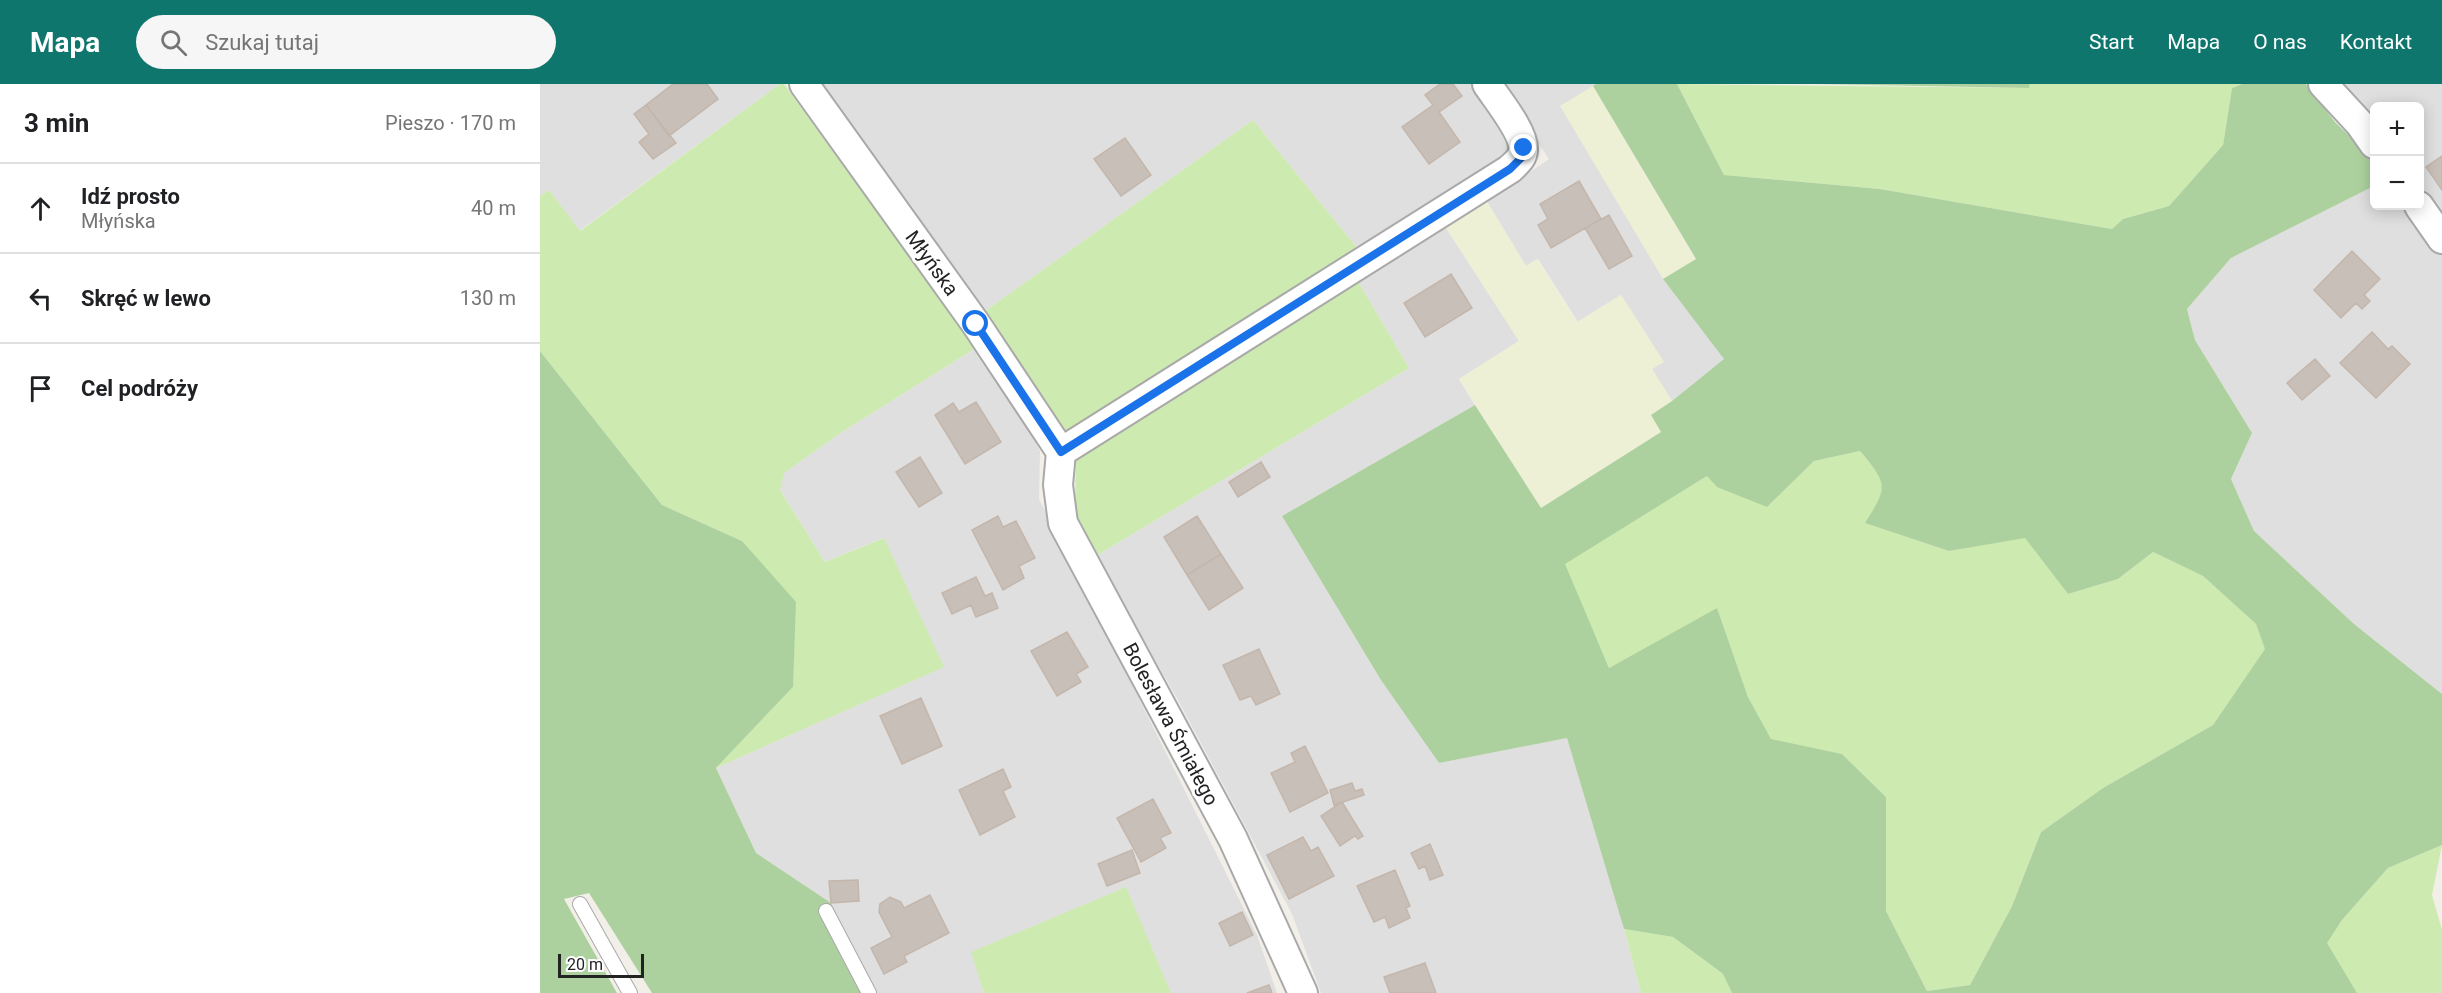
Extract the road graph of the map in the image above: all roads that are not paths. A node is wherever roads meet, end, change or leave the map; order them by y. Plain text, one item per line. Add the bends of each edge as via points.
1 (804, 84) edge
2 (1486, 84) edge
3 (2323, 84) edge
4 (2370, 138) edge
5 (2422, 210) edge
6 (2442, 239) edge
7 (1059, 449) junction
8 (580, 904) dead end
9 (826, 911) dead end
10 (630, 993) edge
11 (868, 993) edge
12 (1303, 993) edge

1 - 7 street, Młyńska via 976,324
2 - 7 street via 1520,135 1524,148 1521,158 1510,169
3 - 4 street
5 - 6 street
7 - 12 street, Bolesława Śmiałego via 1063,523 1233,839
8 - 10 lane
9 - 11 lane

